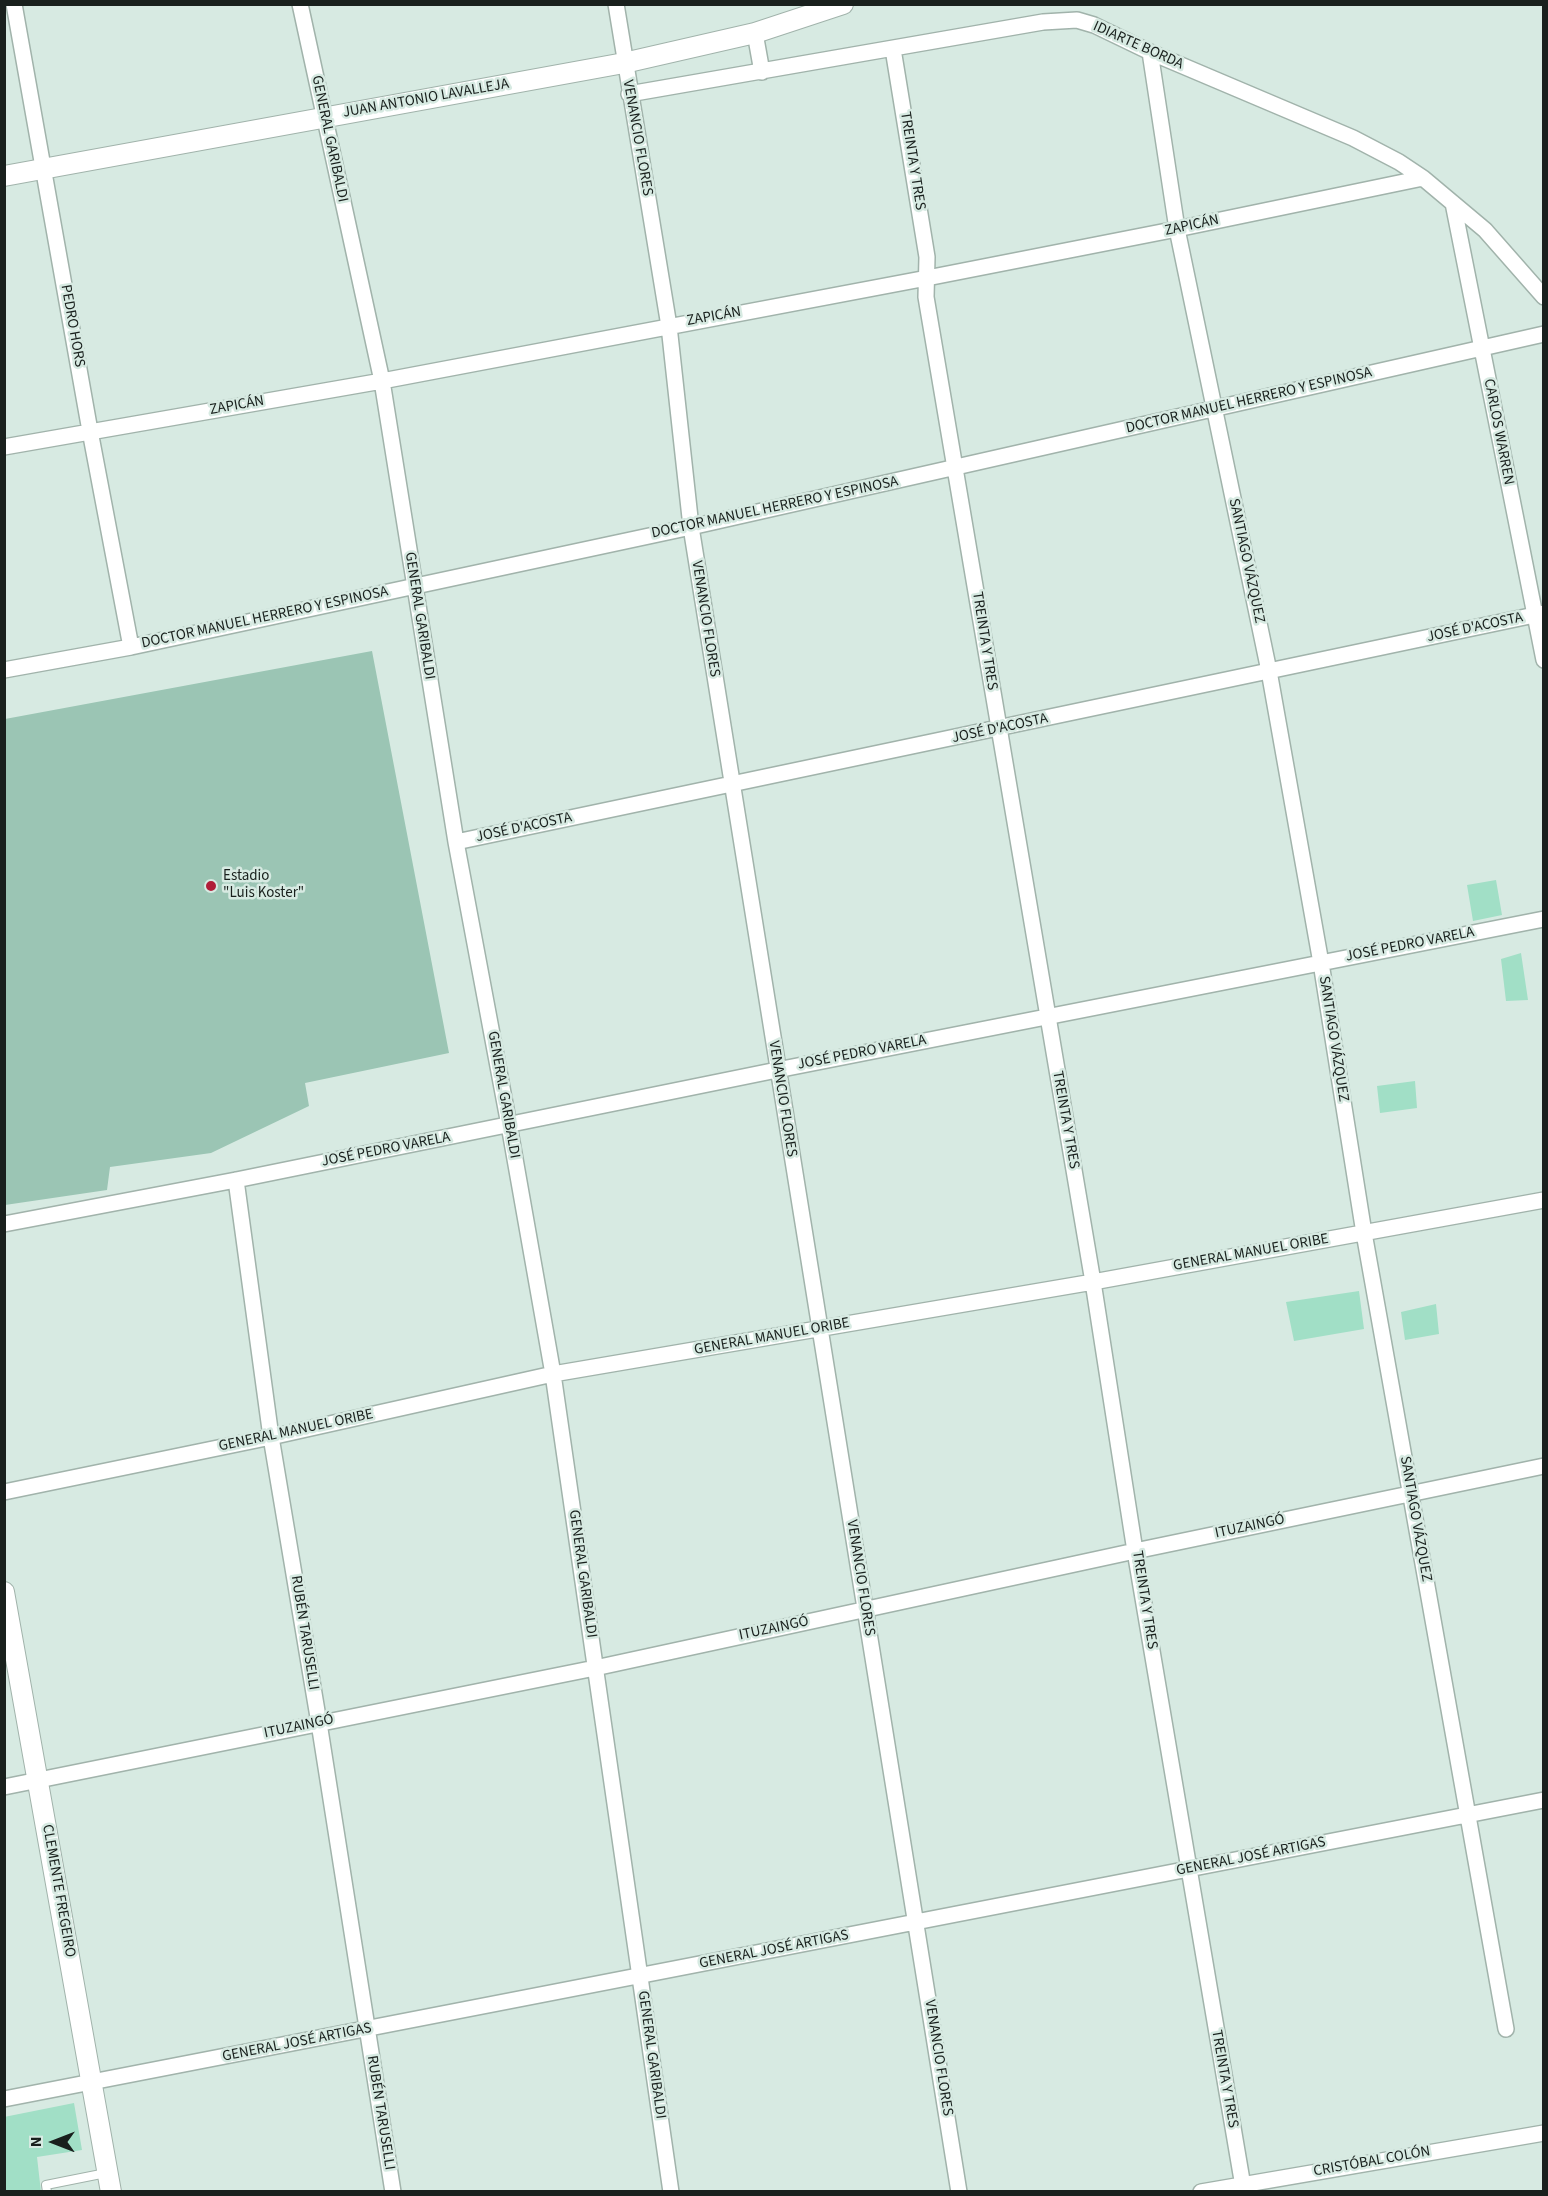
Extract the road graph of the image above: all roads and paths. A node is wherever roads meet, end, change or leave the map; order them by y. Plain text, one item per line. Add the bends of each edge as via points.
1 (14, 4) edge
2 (300, 4) edge
3 (616, 4) edge
4 (843, 4) edge
5 (755, 33) junction
6 (893, 49) junction
7 (1150, 52) junction
8 (624, 63) junction
9 (762, 72) junction
10 (629, 94) junction
11 (325, 117) junction
12 (44, 168) junction
13 (4, 176) edge
14 (1422, 178) junction
15 (1453, 203) junction
16 (1177, 229) junction
17 (927, 278) junction
18 (1544, 297) edge
19 (669, 326) junction
20 (1544, 334) edge
21 (1482, 349) junction
22 (382, 381) junction
23 (1214, 409) junction
24 (90, 431) junction
25 (4, 447) edge
26 (956, 468) junction
27 (691, 526) junction
28 (414, 585) junction
29 (1539, 614) edge
30 (131, 647) junction
31 (1544, 660) edge
32 (4, 670) edge
33 (1269, 671) junction
34 (998, 730) junction
35 (732, 785) junction
36 (456, 842) junction
37 (1544, 919) edge
38 (1321, 963) junction
39 (1046, 1016) junction
40 (777, 1070) junction
41 (509, 1125) junction
42 (236, 1180) junction
43 (1544, 1200) edge
44 (4, 1224) edge
45 (1364, 1233) junction
46 (1093, 1282) junction
47 (820, 1329) junction
48 (553, 1374) junction
49 (271, 1437) junction
50 (1544, 1466) edge
51 (4, 1492) edge
52 (1410, 1494) junction
53 (1136, 1551) junction
54 (4, 1592) edge
55 (865, 1610) junction
56 (596, 1668) junction
57 (319, 1723) junction
58 (38, 1781) junction
59 (4, 1787) edge
60 (1544, 1800) edge
61 (1469, 1814) junction
62 (1188, 1869) junction
63 (917, 1921) junction
64 (639, 1977) junction
65 (1506, 2029) dead end
66 (368, 2030) junction
67 (92, 2082) junction
68 (4, 2099) edge
69 (1544, 2133) edge
70 (109, 2182) edge
71 (1243, 2188) edge
72 (47, 2192) edge
73 (393, 2192) edge
74 (671, 2192) edge
75 (959, 2192) edge
76 (1201, 2192) edge

1 - 12 street, PEDRO HORS
2 - 11 street, GENERAL GARIBALDI
3 - 8 street, VENANCIO FLORES
4 - 5 street, JUAN ANTONIO LAVALLEJA
5 - 8 street, JUAN ANTONIO LAVALLEJA
5 - 9 street
6 - 7 street, IDIARTE BORDA via 1077,20
6 - 9 street, IDIARTE BORDA
6 - 17 street, TREINTA Y TRES via 927,257
7 - 14 street, IDIARTE BORDA via 1379,150
7 - 16 street, SANTIAGO VÁZQUEZ
8 - 10 street, VENANCIO FLORES
8 - 11 street, JUAN ANTONIO LAVALLEJA
9 - 10 street, IDIARTE BORDA
10 - 19 street, VENANCIO FLORES
11 - 12 street, JUAN ANTONIO LAVALLEJA
11 - 22 street, GENERAL GARIBALDI
12 - 13 street, JUAN ANTONIO LAVALLEJA
12 - 24 street, PEDRO HORS
14 - 15 street, IDIARTE BORDA
14 - 16 street, ZAPICÁN
15 - 18 street, IDIARTE BORDA via 1485,230
15 - 21 street, CARLOS WARREN
16 - 17 street, ZAPICÁN
16 - 23 street, SANTIAGO VÁZQUEZ
17 - 19 street, ZAPICÁN
17 - 26 street, TREINTA Y TRES via 926,297
19 - 22 street, ZAPICÁN
19 - 27 street, VENANCIO FLORES
20 - 21 street, DOCTOR MANUEL HERRERO Y ESPINOSA
21 - 23 street, DOCTOR MANUEL HERRERO Y ESPINOSA
21 - 29 street, CARLOS WARREN
22 - 24 street, ZAPICÁN
22 - 28 street, GENERAL GARIBALDI
23 - 26 street, DOCTOR MANUEL HERRERO Y ESPINOSA
23 - 33 street, SANTIAGO VÁZQUEZ
24 - 25 street, ZAPICÁN
24 - 30 street, PEDRO HORS
26 - 27 street, DOCTOR MANUEL HERRERO Y ESPINOSA
26 - 34 street, TREINTA Y TRES
27 - 28 street, DOCTOR MANUEL HERRERO Y ESPINOSA
27 - 35 street, VENANCIO FLORES
28 - 30 street, DOCTOR MANUEL HERRERO Y ESPINOSA
28 - 36 street, GENERAL GARIBALDI
29 - 31 street, CARLOS WARREN
29 - 33 street, JOSÉ D'ACOSTA
30 - 32 street, DOCTOR MANUEL HERRERO Y ESPINOSA
33 - 34 street, JOSÉ D'ACOSTA
33 - 38 street, SANTIAGO VÁZQUEZ
34 - 35 street, JOSÉ D'ACOSTA
34 - 39 street, TREINTA Y TRES
35 - 36 street, JOSÉ D'ACOSTA
35 - 40 street, VENANCIO FLORES
36 - 41 street, GENERAL GARIBALDI
37 - 38 street, JOSÉ PEDRO VARELA
38 - 39 street, JOSÉ PEDRO VARELA
38 - 45 street, SANTIAGO VÁZQUEZ
39 - 40 street, JOSÉ PEDRO VARELA
39 - 46 street, TREINTA Y TRES
40 - 41 street, JOSÉ PEDRO VARELA
40 - 47 street, VENANCIO FLORES
41 - 42 street, JOSÉ PEDRO VARELA
41 - 48 street, GENERAL GARIBALDI
42 - 44 street, JOSÉ PEDRO VARELA
42 - 49 street, RUBÉN TARUSELLI
43 - 45 street, GENERAL MANUEL ORIBE
45 - 46 street, GENERAL MANUEL ORIBE
45 - 52 street, SANTIAGO VÁZQUEZ
46 - 47 street, GENERAL MANUEL ORIBE
46 - 53 street, TREINTA Y TRES
47 - 48 street, GENERAL MANUEL ORIBE
47 - 55 street, VENANCIO FLORES
48 - 49 street, GENERAL MANUEL ORIBE
48 - 56 street, GENERAL GARIBALDI
49 - 51 street, GENERAL MANUEL ORIBE
49 - 57 street, RUBÉN TARUSELLI
50 - 52 street, ITUZAINGÓ
52 - 53 street, ITUZAINGÓ
52 - 61 street, SANTIAGO VÁZQUEZ
53 - 55 street, ITUZAINGÓ
53 - 62 street, TREINTA Y TRES
54 - 58 street, CLEMENTE FREGEIRO
55 - 56 street, ITUZAINGÓ
55 - 63 street, VENANCIO FLORES
56 - 57 street, ITUZAINGÓ
56 - 64 street, GENERAL GARIBALDI
57 - 58 street, ITUZAINGÓ
57 - 66 street, RUBÉN TARUSELLI
58 - 59 street, ITUZAINGÓ
58 - 67 street, CLEMENTE FREGEIRO
60 - 61 street, GENERAL JOSÉ ARTIGAS
61 - 62 street, GENERAL JOSÉ ARTIGAS
61 - 65 street, SANTIAGO VÁZQUEZ
62 - 63 street, GENERAL JOSÉ ARTIGAS
62 - 71 street, TREINTA Y TRES
63 - 64 street, GENERAL JOSÉ ARTIGAS
63 - 75 street, VENANCIO FLORES
64 - 66 street, GENERAL JOSÉ ARTIGAS
64 - 74 street, GENERAL GARIBALDI
66 - 67 street, GENERAL JOSÉ ARTIGAS
66 - 73 street, RUBÉN TARUSELLI
67 - 68 street, GENERAL JOSÉ ARTIGAS
67 - 70 street, CLEMENTE FREGEIRO
69 - 71 street, CRISTÓBAL COLÓN
70 - 72 lane via 46,2185
71 - 76 street, CRISTÓBAL COLÓN

